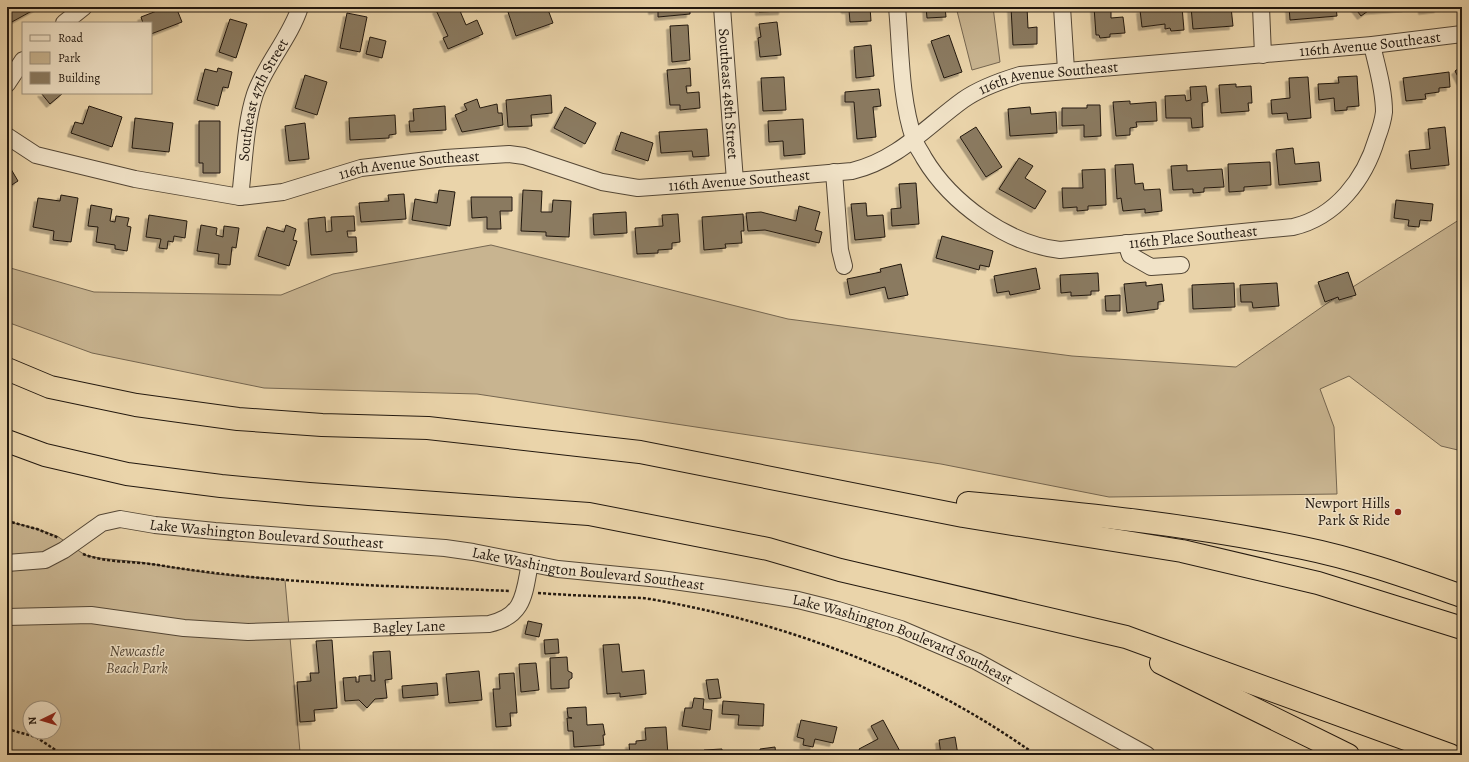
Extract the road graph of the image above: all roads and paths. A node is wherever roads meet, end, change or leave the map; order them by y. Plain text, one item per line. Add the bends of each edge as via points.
1 (84, 7) edge
2 (300, 7) edge
3 (722, 7) edge
4 (897, 7) edge
5 (1062, 7) edge
6 (1261, 7) edge
7 (65, 22) edge
8 (1462, 34) edge
9 (1372, 46) junction
10 (1263, 55) junction
11 (22, 62) edge
12 (1066, 70) junction
13 (7, 84) edge
14 (7, 136) edge
15 (914, 140) junction
16 (834, 172) junction
17 (735, 181) junction
18 (240, 198) junction
19 (1126, 243) junction
20 (1181, 265) dead end
21 (844, 266) dead end
22 (7, 369) edge
23 (7, 441) edge
24 (640, 452) junction
25 (7, 521) edge
26 (57, 536) dead end
27 (81, 552) dead end
28 (7, 563) edge
29 (530, 563) junction
30 (517, 592) dead end
31 (533, 593) dead end
32 (1462, 596) edge
33 (7, 617) edge
34 (1462, 628) edge
35 (1126, 637) junction
36 (7, 729) edge
37 (1127, 750) edge
38 (63, 755) edge
39 (1036, 755) edge
40 (1148, 755) edge
41 (1348, 755) edge
42 (1450, 755) edge

1 - 7 street
2 - 18 street, Southeast 47th Street via 255,95
3 - 17 street, Southeast 48th Street
4 - 15 street, 116th Place Southeast via 904,93
5 - 12 street
6 - 10 street
8 - 9 street, 116th Avenue Southeast
9 - 10 street, 116th Avenue Southeast
9 - 19 street, 116th Place Southeast via 1383,95 1384,113 1381,126 1375,147 1364,169 1351,190 1335,206 1320,217 1293,227
10 - 12 street, 116th Avenue Southeast
11 - 13 street
12 - 15 street, 116th Avenue Southeast via 1020,75 990,86 964,100
14 - 18 street, 116th Avenue Southeast via 36,155 135,179
15 - 16 street, 116th Avenue Southeast via 866,168
15 - 19 street, 116th Place Southeast via 934,174 959,200 983,220 1024,241 1060,250
16 - 17 street, 116th Avenue Southeast
16 - 21 street via 840,250
17 - 18 street, 116th Avenue Southeast via 638,188 602,182 524,156 509,154 445,158 361,168 283,192
19 - 20 street via 1130,255 1150,267
22 - 24 highway via 50,387 114,401 238,419 322,426 428,428
23 - 35 highway via 45,455 127,474 222,486 589,514 768,549 840,570
24 - 32 highway via 695,448 966,502 1093,514 1236,536 1304,548
24 - 34 highway via 963,516 1182,550 1318,583
25 - 26 path
27 - 30 path via 99,558 215,574
28 - 29 street, Lake Washington Boulevard Southeast via 45,560 102,523 120,519 200,530 445,548
29 - 33 street, Bagley Lane via 523,600 517,608 498,622 472,625 248,632 184,628 91,615
29 - 37 street, Lake Washington Boulevard Southeast via 558,569 660,579 798,600 880,622 976,661
31 - 39 path via 649,599 779,629 867,660 915,682 964,708
35 - 41 highway via 1138,652
35 - 42 highway
36 - 38 path via 36,737
37 - 40 street, Lake Washington Boulevard Southeast

